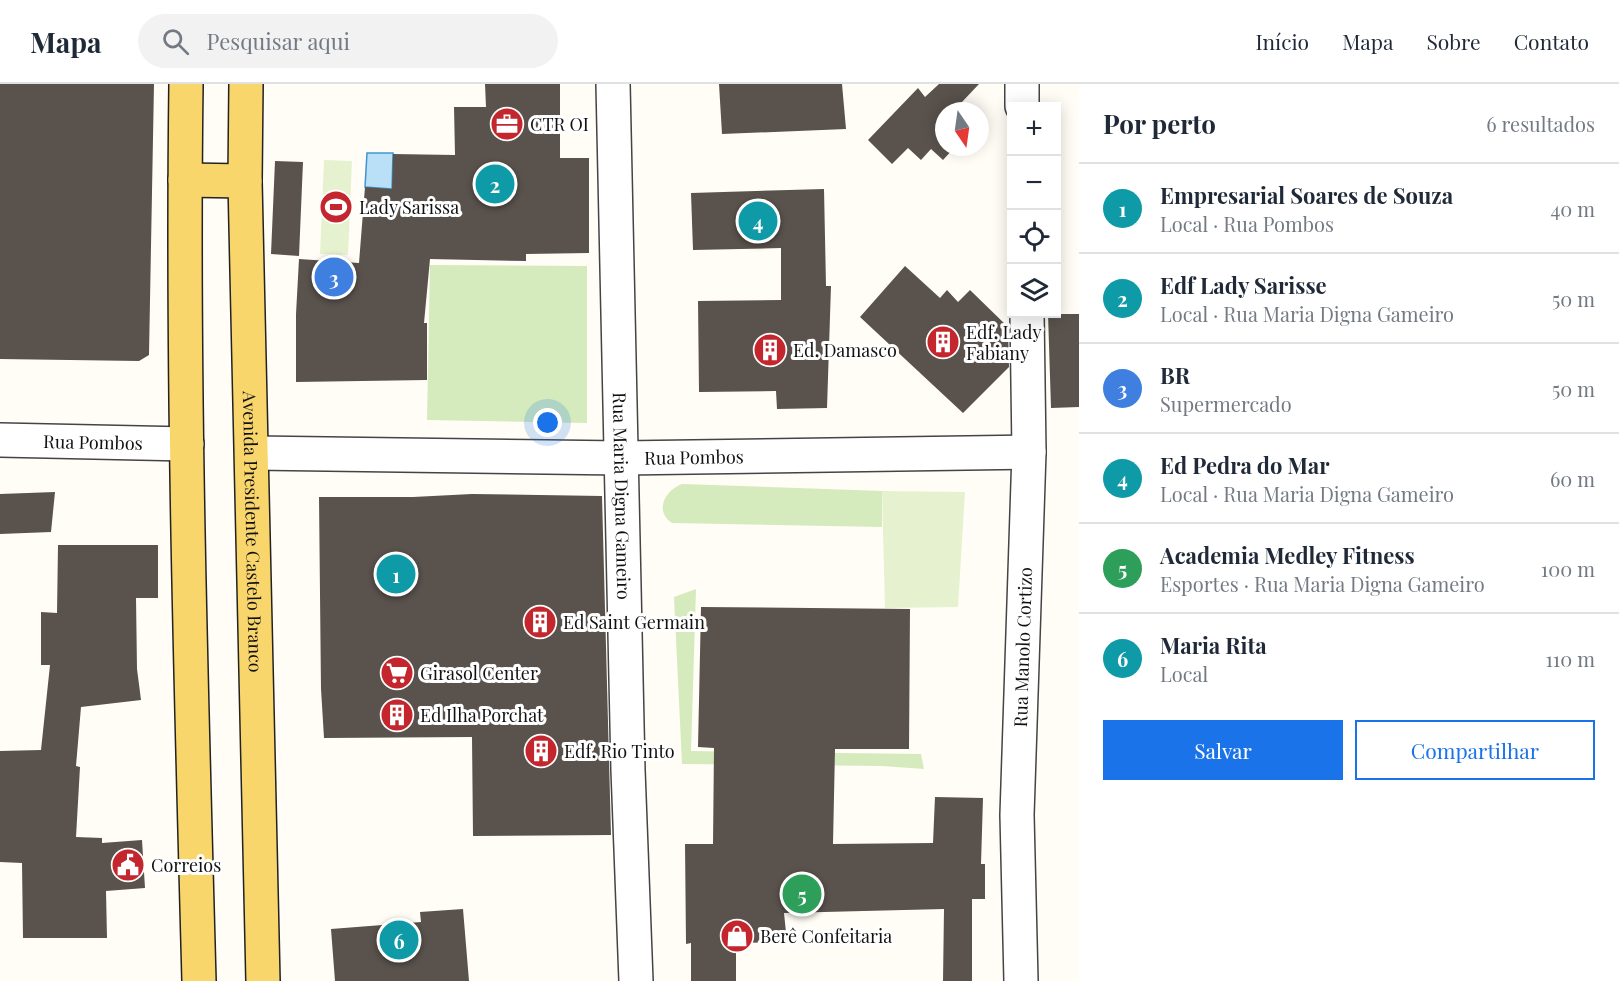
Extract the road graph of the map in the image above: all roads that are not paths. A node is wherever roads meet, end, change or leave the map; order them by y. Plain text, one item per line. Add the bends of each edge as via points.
1 (186, 84) edge
2 (246, 84) edge
3 (613, 84) edge
4 (1022, 84) edge
5 (1022, 102) edge
6 (185, 180) junction
7 (245, 181) junction
8 (1027, 318) edge
9 (0, 440) edge
10 (188, 444) junction
11 (1029, 452) junction
12 (252, 453) junction
13 (622, 458) junction
14 (200, 981) edge
15 (263, 981) edge
16 (636, 981) edge
17 (1021, 981) edge

1 - 6 main road
2 - 7 main road, Avenida Presidente Castelo Branco
3 - 13 street, Rua Maria Digna Gameiro
4 - 5 street
6 - 7 main road
6 - 10 main road
7 - 12 main road, Avenida Presidente Castelo Branco
8 - 11 street, Rua Manolo Cortizo
9 - 10 street, Rua Pombos
10 - 14 main road
11 - 13 street, Rua Pombos
11 - 17 street, Rua Manolo Cortizo via 1017,815
12 - 13 street, Rua Pombos
12 - 15 main road, Avenida Presidente Castelo Branco
13 - 16 street, Rua Maria Digna Gameiro

